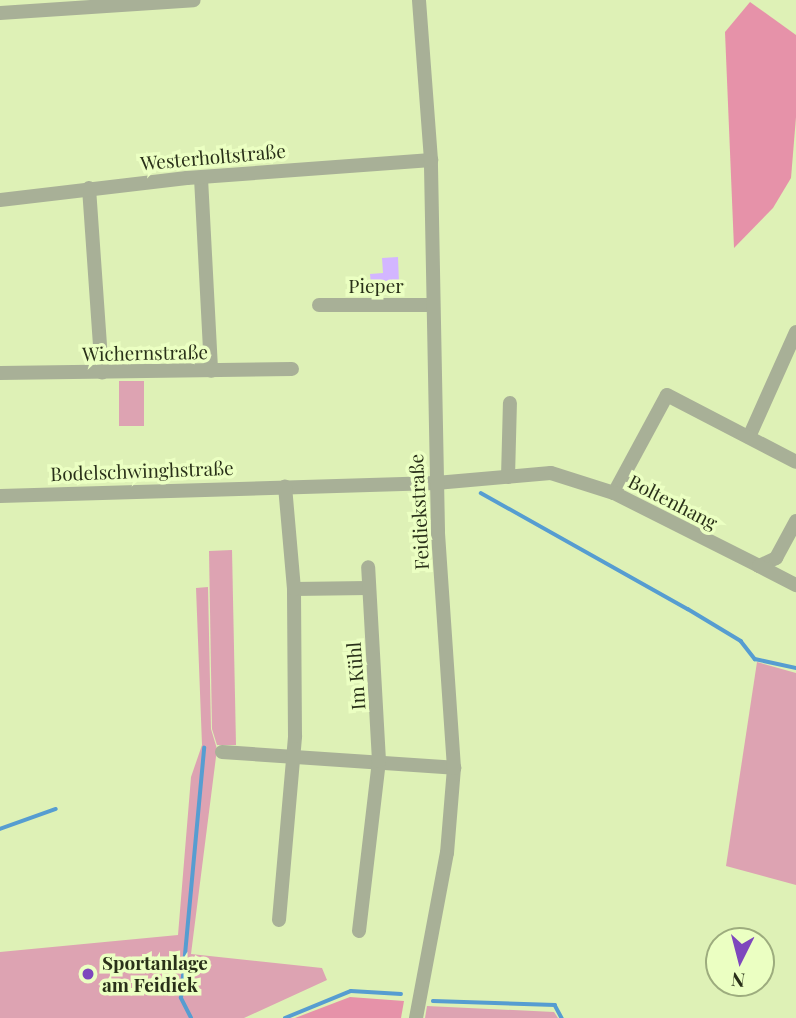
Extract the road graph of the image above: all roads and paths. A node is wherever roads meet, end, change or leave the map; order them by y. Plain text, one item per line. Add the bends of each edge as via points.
1 (194, 0) edge
2 (419, 0) edge
3 (45, 5) edge
4 (0, 13) edge
5 (431, 160) junction
6 (201, 178) junction
7 (89, 188) junction
8 (0, 200) edge
9 (433, 304) junction
10 (319, 305) dead end
11 (796, 332) edge
12 (292, 369) dead end
13 (211, 372) junction
14 (0, 373) edge
15 (102, 373) junction
16 (510, 403) dead end
17 (749, 437) junction
18 (796, 462) edge
19 (508, 477) junction
20 (436, 483) junction
21 (285, 486) junction
22 (614, 493) junction
23 (0, 496) edge
24 (796, 522) edge
25 (759, 566) junction
26 (368, 567) dead end
27 (796, 585) edge
28 (368, 588) junction
29 (294, 589) junction
30 (222, 752) dead end
31 (292, 756) junction
32 (379, 761) junction
33 (454, 768) junction
34 (279, 920) dead end
35 (359, 931) dead end
36 (416, 1018) edge

1 - 3 street
2 - 5 street, Feidiekstraße
3 - 4 street
5 - 6 street, Westerholtstraße
5 - 9 street, Feidiekstraße
6 - 7 street, Westerholtstraße
6 - 13 street
7 - 8 street, Westerholtstraße
7 - 15 street
9 - 10 street, Pieper
9 - 20 street, Feidiekstraße
11 - 17 street
12 - 13 street, Wichernstraße
13 - 15 street, Wichernstraße
14 - 15 street, Wichernstraße
16 - 19 street
17 - 18 street
17 - 22 street via 667,395
19 - 20 street, Boltenhang
19 - 22 street, Boltenhang via 551,473
20 - 21 street, Bodelschwinghstraße
20 - 33 street, Feidiekstraße
21 - 23 street, Bodelschwinghstraße
21 - 29 street
22 - 25 street, Boltenhang
24 - 25 street via 776,558
25 - 27 street, Boltenhang
26 - 28 street, Im Kühl
28 - 29 street
28 - 32 street, Im Kühl
29 - 31 street
30 - 31 street
31 - 32 street
31 - 34 street
32 - 33 street
32 - 35 street, Im Kühl
33 - 36 street, Feidiekstraße via 447,853

